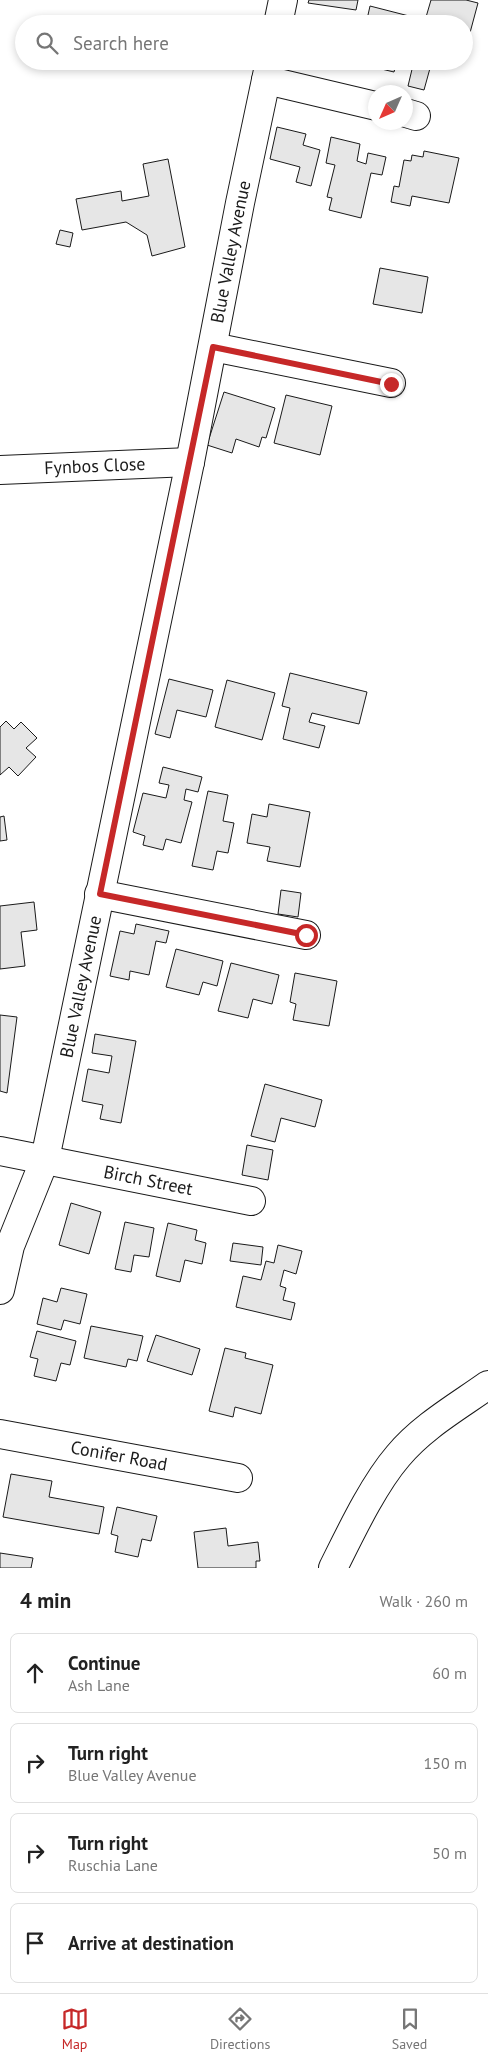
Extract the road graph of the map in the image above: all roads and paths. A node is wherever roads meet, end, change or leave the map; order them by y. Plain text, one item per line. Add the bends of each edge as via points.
1 (283, 0) edge
2 (280, 15) edge
3 (268, 71) edge
4 (368, 103) edge
5 (213, 347) junction
6 (391, 384) dead end
7 (190, 462) junction
8 (0, 470) edge
9 (100, 894) junction
10 (306, 935) dead end
11 (0, 1151) edge
12 (45, 1160) junction
13 (251, 1202) dead end
14 (0, 1290) edge
15 (488, 1386) edge
16 (0, 1434) edge
17 (238, 1478) dead end
18 (333, 1568) edge

1 - 2 street
3 - 4 street
3 - 5 street, Blue Valley Avenue
5 - 6 street
5 - 7 street, Blue Valley Avenue
7 - 8 street, Fynbos Close
7 - 9 street, Blue Valley Avenue
9 - 10 street
9 - 12 street, Blue Valley Avenue
11 - 12 street, Birch Street
12 - 13 street, Birch Street
12 - 14 street, Blue Valley Avenue via 10,1246
15 - 18 street via 441,1418 399,1455 382,1479
16 - 17 street, Conifer Road

